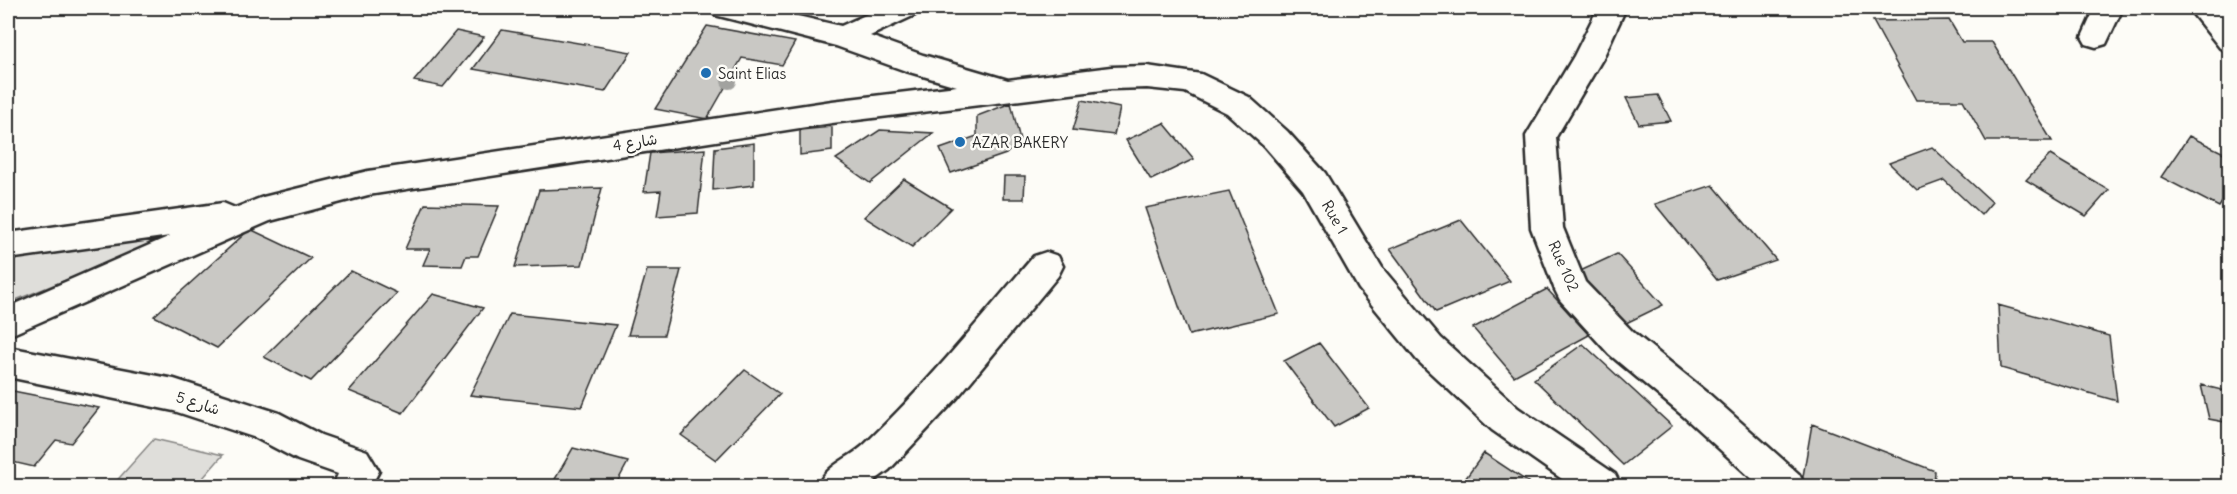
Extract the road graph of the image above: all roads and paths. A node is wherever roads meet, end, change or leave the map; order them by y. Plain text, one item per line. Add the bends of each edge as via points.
1 (725, 8) edge
2 (905, 8) edge
3 (1612, 8) edge
4 (2109, 8) edge
5 (2202, 8) edge
6 (2211, 8) edge
7 (2229, 17) edge
8 (843, 37) junction
9 (2096, 37) dead end
10 (2229, 41) edge
11 (1010, 90) junction
12 (263, 210) junction
13 (8, 246) edge
14 (1046, 266) dead end
15 (8, 322) edge
16 (8, 362) edge
17 (352, 486) edge
18 (837, 486) edge
19 (1602, 486) edge
20 (1786, 486) edge

1 - 8 main road
2 - 8 main road
3 - 20 main road, Rue 102 via 1588,58 1541,136 1547,228 1572,290 1612,334
4 - 9 main road
5 - 10 main road
6 - 7 main road
8 - 11 main road via 916,64
11 - 12 main road, شارع 4 via 832,112 368,183
11 - 19 main road, Rue 1 via 1147,77 1190,82 1238,105 1276,139 1314,182 1371,279 1429,349 1505,419
12 - 13 main road
12 - 15 main road
14 - 18 main road via 944,387 884,450
16 - 17 main road, شارع 5 via 174,395 266,425 311,448 354,463 360,471

